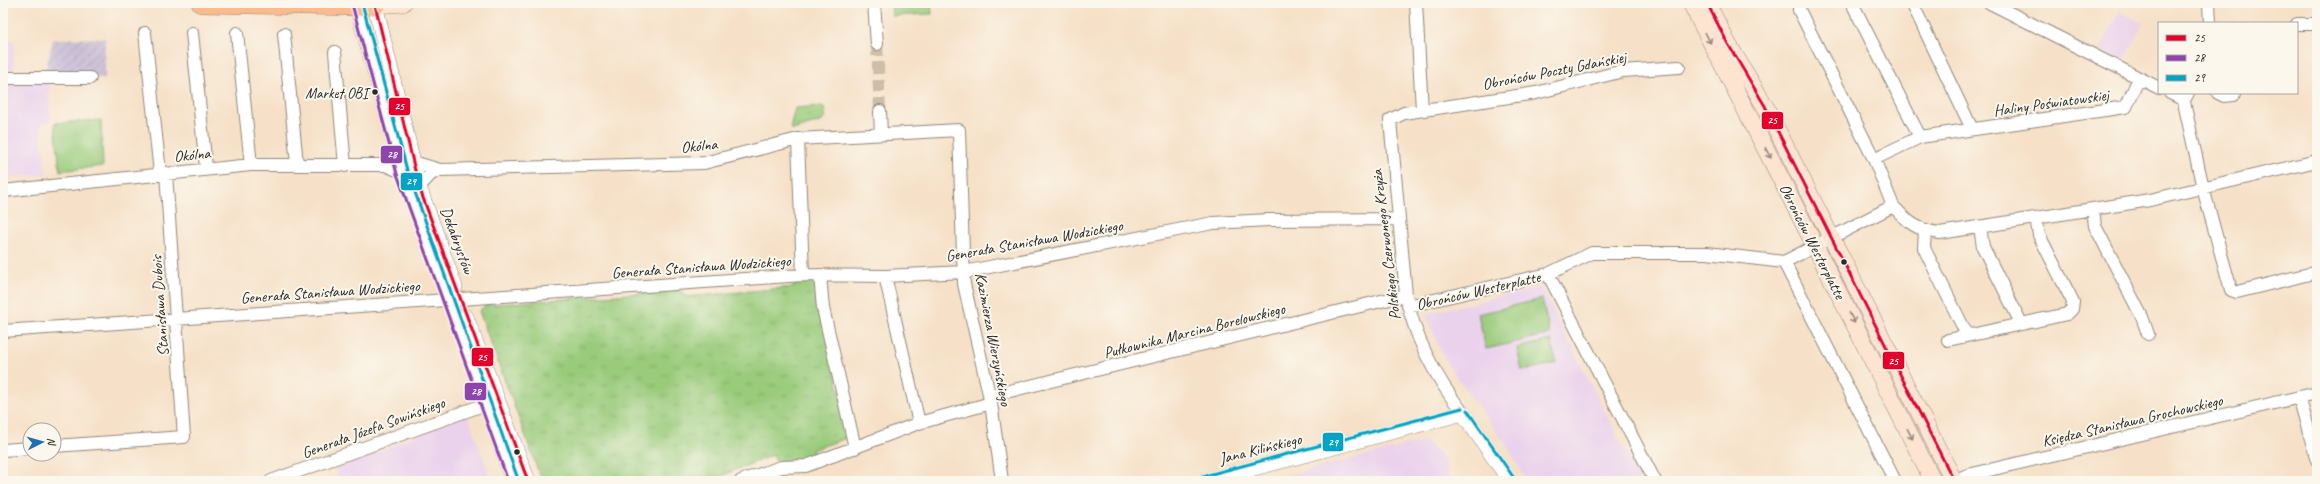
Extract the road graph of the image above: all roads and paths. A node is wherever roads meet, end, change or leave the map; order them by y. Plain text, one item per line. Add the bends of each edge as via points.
1 (201, 3) edge
2 (403, 3) edge
3 (874, 3) edge
4 (1416, 3) edge
5 (1691, 3) edge
6 (1707, 3) edge
7 (1800, 3) edge
8 (1855, 3) edge
9 (1912, 3) edge
10 (1990, 3) edge
11 (2209, 3) edge
12 (366, 4) edge
13 (2210, 22) edge
14 (2298, 24) edge
15 (2317, 24) edge
16 (145, 33) dead end
17 (192, 33) dead end
18 (237, 33) dead end
19 (284, 34) dead end
20 (877, 44) tunnel mouth
21 (335, 52) dead end
22 (1679, 67) dead end
23 (3, 78) edge
24 (90, 78) dead end
25 (2140, 78) junction
26 (2158, 87) edge
27 (2174, 94) edge
28 (2220, 94) edge
29 (2234, 95) dead end
30 (2186, 97) edge
31 (1422, 110) junction
32 (880, 111) tunnel mouth
33 (1390, 120) joint
34 (1972, 129) junction
35 (959, 130) joint
36 (881, 134) junction
37 (1920, 137) junction
38 (798, 138) junction
39 (395, 151) junction
40 (1874, 159) junction
41 (2317, 161) edge
42 (413, 162) junction
43 (297, 164) junction
44 (252, 165) junction
45 (385, 165) junction
46 (345, 166) junction
47 (206, 168) junction
48 (440, 170) junction
49 (402, 172) junction
50 (163, 173) junction
51 (420, 187) junction
52 (2204, 188) junction
53 (3, 191) edge
54 (1893, 206) junction
55 (2093, 209) junction
56 (2036, 218) junction
57 (1399, 220) junction
58 (1980, 227) junction
59 (1924, 231) junction
60 (1832, 237) junction
61 (1816, 246) junction
62 (1784, 262) junction
63 (964, 272) junction
64 (2317, 272) edge
65 (1548, 274) junction
66 (803, 275) junction
67 (820, 275) junction
68 (885, 276) junction
69 (454, 299) junction
70 (1407, 301) junction
71 (176, 319) junction
72 (2020, 323) junction
73 (3, 331) edge
74 (2148, 334) dead end
75 (1967, 335) junction
76 (1948, 340) dead end
77 (2317, 393) edge
78 (2299, 397) junction
79 (990, 399) junction
80 (486, 404) junction
81 (1462, 414) junction
82 (919, 423) junction
83 (62, 445) edge
84 (855, 448) junction
85 (22, 449) edge
86 (3, 450) edge
87 (2317, 460) edge
88 (271, 481) edge
89 (513, 481) edge
90 (528, 481) edge
91 (741, 481) edge
92 (1002, 481) edge
93 (1205, 481) edge
94 (1510, 481) edge
95 (1655, 481) edge
96 (1895, 481) edge
97 (1933, 481) edge
98 (1954, 481) edge

1 - 12 main road
2 - 12 main road
3 - 20 street
4 - 31 street
5 -> 61 main road, Obrońców Westerplatte
6 - 60 main road, Obrońców Westerplatte via 1728,44 1766,106
7 - 40 street via 1799,10
8 - 37 street via 1854,7
9 - 34 street
10 - 25 street, Haliny Poświatowskiej
11 - 13 street
12 - 39 street, Dekabrystów
12 - 42 street, Dekabrystów
14 - 15 street
16 - 50 street, Stanisława Dubois
17 - 47 street
18 - 44 street
19 - 43 street
21 - 46 street
22 - 31 street, Obrońców Poczty Gdańskiej via 1624,71 1536,93
23 - 24 street
25 - 26 street, Haliny Poświatowskiej
25 - 34 street, Haliny Poświatowskiej via 2126,107
27 - 30 street
28 - 29 street
30 - 52 street
31 - 33 street, Obrońców Poczty Gdańskiej via 1404,113
32 - 36 street
33 - 57 street, Polskiego Czerwonego Krzyża
34 - 37 street, Haliny Poświatowskiej
35 - 36 street, Okólna
35 - 63 street, Kazimierza Wierzyńskiego
36 - 38 street, Okólna
37 - 40 street, Haliny Poświatowskiej
38 - 48 street, Okólna via 704,162
38 - 66 street
39 - 45 street
39 - 49 street, Dekabrystów
40 - 54 street
41 - 52 street
42 - 48 street, Okólna
42 - 51 street, Dekabrystów
43 - 44 street, Okólna
43 - 46 street, Okólna
44 - 47 street, Okólna
45 - 46 street, Okólna
45 - 49 street, Okólna
47 - 50 street, Okólna
48 - 51 street via 431,174
49 - 69 street, Dekabrystów
50 - 53 street, Okólna
50 - 71 street, Stanisława Dubois
51 - 69 street, Dekabrystów
52 - 55 street
52 - 64 street via 2231,290 2237,292
54 - 59 street via 1910,224
54 - 60 street
55 - 56 street
55 - 74 street via 2095,226 2142,317
56 - 58 street
56 - 72 street via 2039,234 2073,302 2072,309 2067,314
57 - 63 street, Generała Stanisława Wodzickiego via 1269,220 1202,224
57 - 70 street, Polskiego Czerwonego Krzyża
58 - 59 street via 1940,233
58 - 72 street via 1983,247
59 - 75 street via 1924,248
60 - 61 street
60 - 98 main road, Obrońców Westerplatte
61 - 62 street
61 -> 97 main road, Obrońców Westerplatte
62 - 65 street, Obrońców Westerplatte via 1706,253 1592,253
62 - 96 street
63 - 68 street, Generała Stanisława Wodzickiego
63 - 79 street, Kazimierza Wierzyńskiego via 964,284
65 - 70 street, Obrońców Westerplatte
65 - 95 street, Obrońców Westerplatte
66 - 67 street, Generała Stanisława Wodzickiego
66 - 69 street, Generała Stanisława Wodzickiego
67 - 68 street, Generała Stanisława Wodzickiego
67 - 84 street via 823,308
68 - 82 street
69 - 71 street, Generała Stanisława Wodzickiego
69 - 80 street, Dekabrystów
69 - 90 street, Dekabrystów
70 - 79 street, Pułkownika Marcina Borelowskiego
70 - 81 street, Polskiego Czerwonego Krzyża via 1425,356
71 - 73 street, Generała Stanisława Wodzickiego
71 - 83 street, Stanisława Dubois via 184,437
72 - 75 street
75 - 76 street
77 - 78 street, Księdza Stanisława Grochowskiego
78 - 87 street
78 - 98 street, Księdza Stanisława Grochowskiego via 1968,475
79 - 82 street, Pułkownika Marcina Borelowskiego
79 - 92 street, Kazimierza Wierzyńskiego
80 - 88 street, Generała Józefa Sowińskiego
80 - 89 street, Dekabrystów
81 - 93 street, Jana Kilińskiego
81 - 94 street, Polskiego Czerwonego Krzyża
82 - 84 street, Pułkownika Marcina Borelowskiego
84 - 91 street, Pułkownika Marcina Borelowskiego via 806,466 781,467
85 - 86 street

